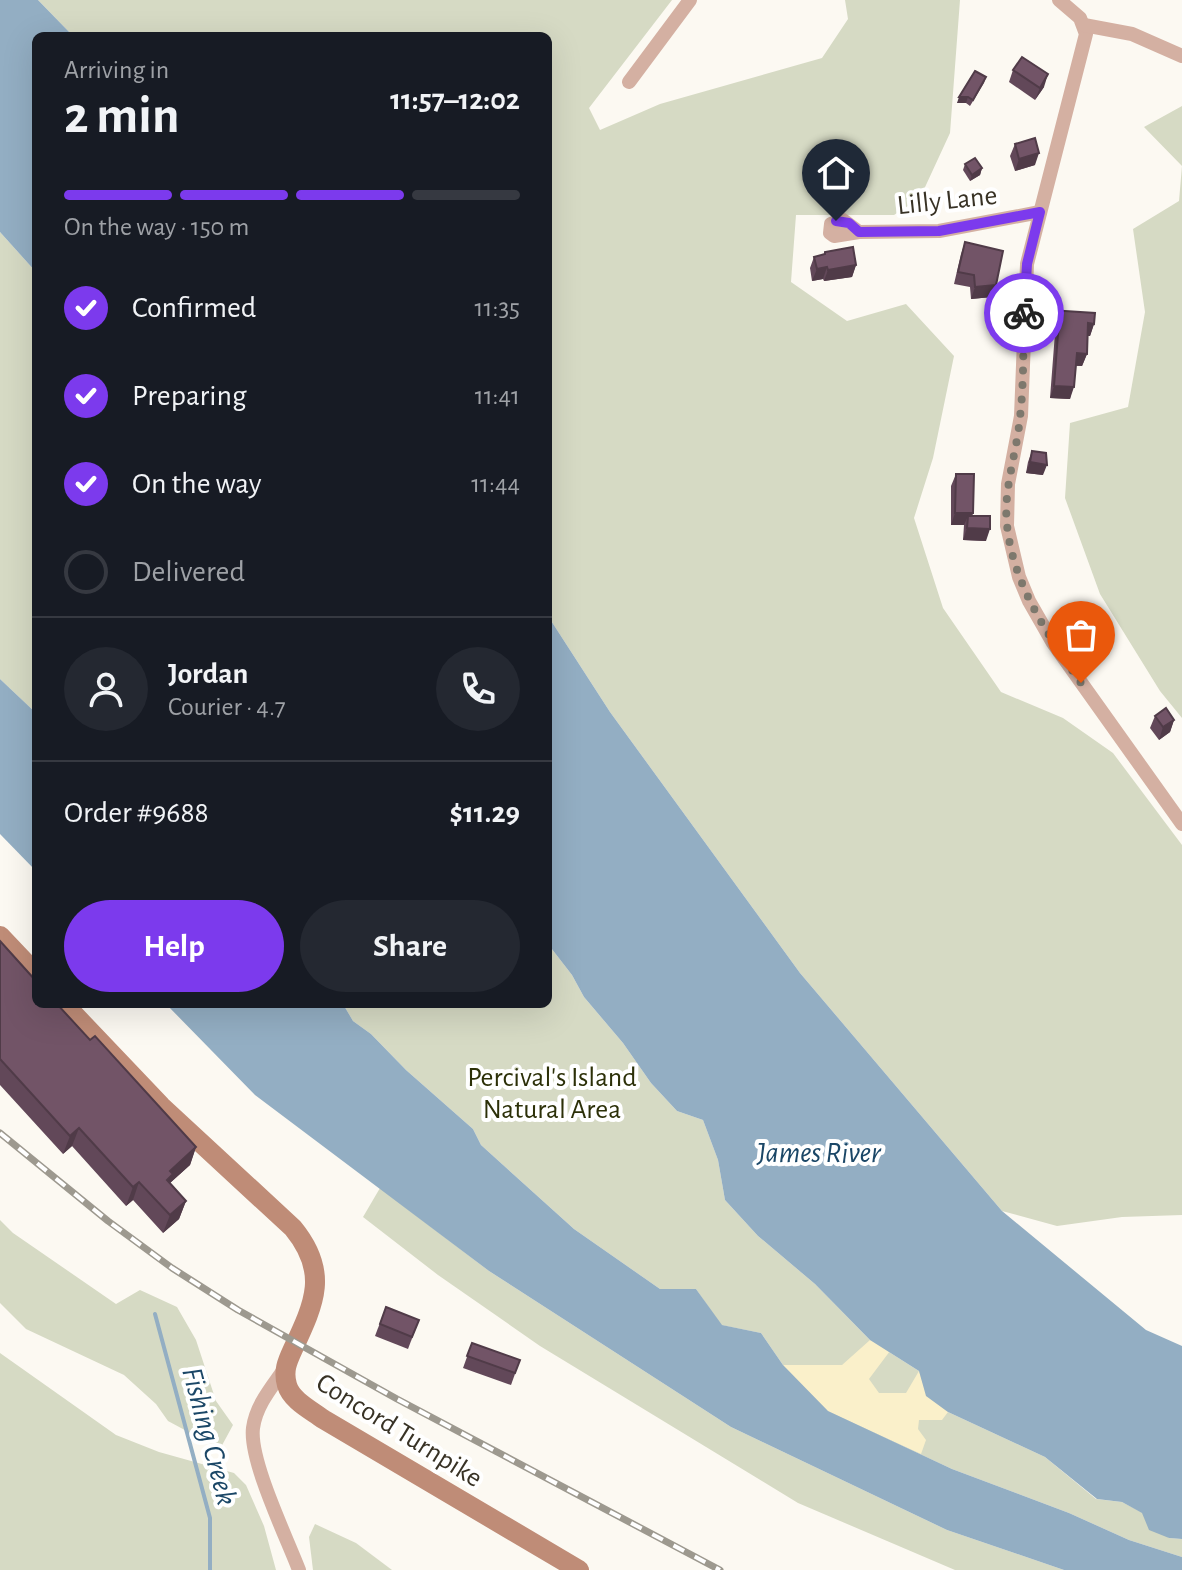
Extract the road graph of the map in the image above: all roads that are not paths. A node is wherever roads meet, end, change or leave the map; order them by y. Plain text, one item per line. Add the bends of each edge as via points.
1 (690, 0) edge
2 (1059, 0) edge
3 (1084, 25) junction
4 (1182, 56) edge
5 (629, 82) dead end
6 (1040, 212) junction
7 (859, 232) dead end
8 (1182, 824) edge
9 (0, 936) edge
10 (32, 970) edge
11 (68, 1008) edge
12 (285, 1367) junction
13 (299, 1570) edge
14 (579, 1570) edge

1 - 5 street
2 - 3 street
3 - 4 street via 1132,34
3 - 6 street via 1080,63
6 - 7 street, Lilly Lane via 939,231
6 - 8 street via 1026,277 1021,416 1006,510 1012,552 1029,601 1053,643
9 - 10 street
11 - 12 street, Concord Turnpike via 161,1106 307,1245 314,1263 315,1295
12 - 13 street via 259,1405 253,1452
12 - 14 street, Concord Turnpike via 291,1394 323,1419

